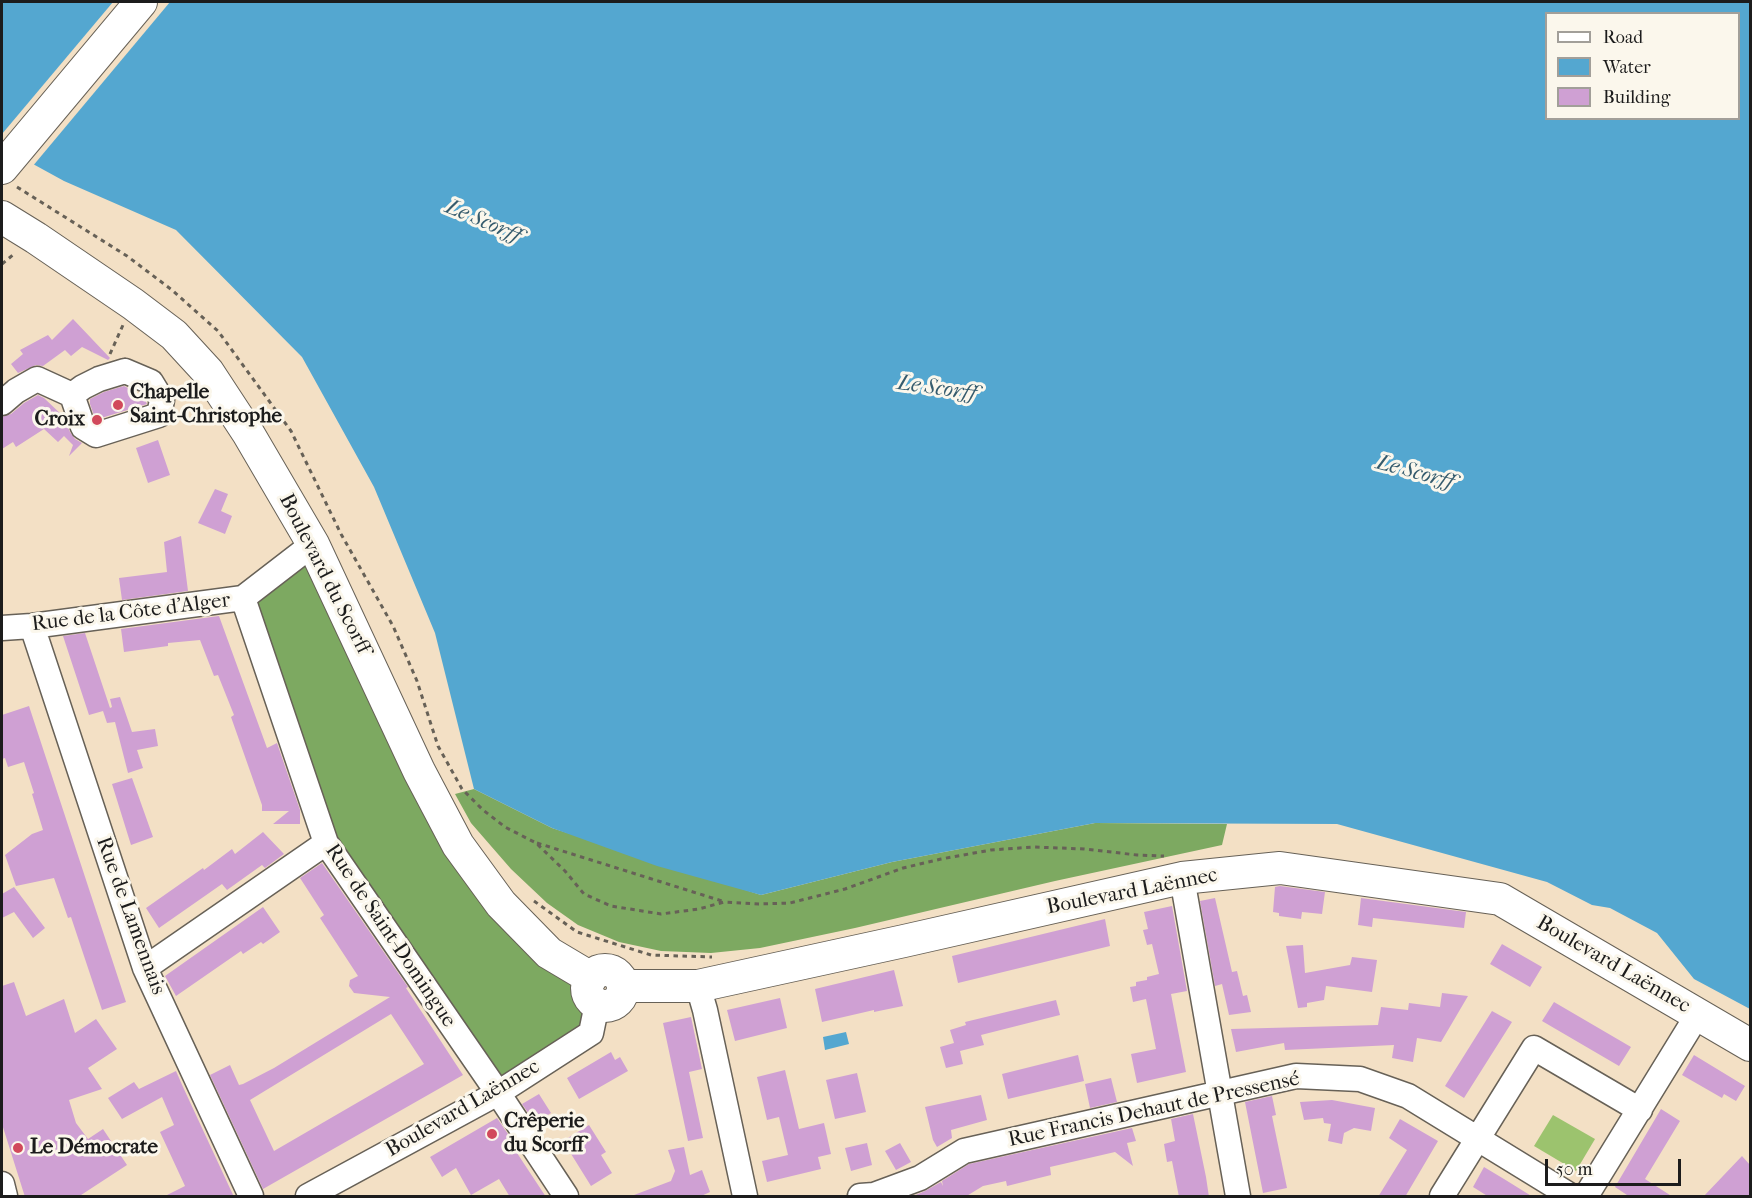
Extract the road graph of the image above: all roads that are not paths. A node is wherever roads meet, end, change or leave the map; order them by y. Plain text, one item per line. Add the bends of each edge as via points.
1 (141, 2) edge
2 (7, 176) edge
3 (2, 217) edge
4 (72, 395) dead end
5 (2, 403) edge
6 (313, 544) junction
7 (243, 598) junction
8 (32, 626) junction
9 (2, 628) edge
10 (326, 843) junction
11 (1176, 867) junction
12 (145, 968) junction
13 (698, 986) junction
14 (594, 991) junction
15 (1698, 1014) junction
16 (1750, 1045) edge
17 (498, 1092) junction
18 (1219, 1093) junction
19 (1640, 1110) junction
20 (1477, 1139) junction
21 (2, 1185) edge
22 (5, 1197) edge
23 (251, 1197) edge
24 (308, 1197) edge
25 (566, 1197) edge
26 (745, 1197) edge
27 (860, 1197) edge
28 (1238, 1197) edge
29 (1442, 1197) edge
30 (1571, 1197) edge
31 (1587, 1197) edge

1 - 2 main road
3 - 6 main road, Boulevard du Scorff via 174,335 208,372
4 - 5 street via 37,379
6 - 7 street, Rue de la Côte d'Alger
6 - 14 main road, Boulevard du Scorff via 419,771 458,845 501,904
7 - 8 street, Rue de la Côte d'Alger
7 - 10 street, Rue de Saint-Domingue
8 - 9 street, Rue de la Côte d'Alger
8 - 12 street, Rue de Lamennais
10 - 12 street
10 - 17 street, Rue de Saint-Domingue
11 - 13 main road, Boulevard Laënnec via 916,939
11 - 15 main road, Boulevard Laënnec via 1281,868 1500,899
11 - 18 street
12 - 23 street, Rue de Lamennais
13 - 14 main road, Boulevard Laënnec via 623,986 616,1002 603,1006
13 - 26 street
14 - 17 street, Boulevard Laënnec via 591,1033
15 - 16 main road, Boulevard Laënnec
15 - 19 street
17 - 24 street, Boulevard Laënnec
17 - 25 street, Rue de Saint-Domingue
18 - 20 street, Rue Francis Dehaut de Pressensé via 1296,1076 1360,1079 1408,1096
18 - 27 street, Rue Francis Dehaut de Pressensé via 964,1151 920,1178 874,1196
18 - 28 street
19 - 20 street via 1534,1047
19 - 31 street
20 - 29 street
20 - 30 street, Rue Francis Dehaut de Pressensé
21 - 22 street

